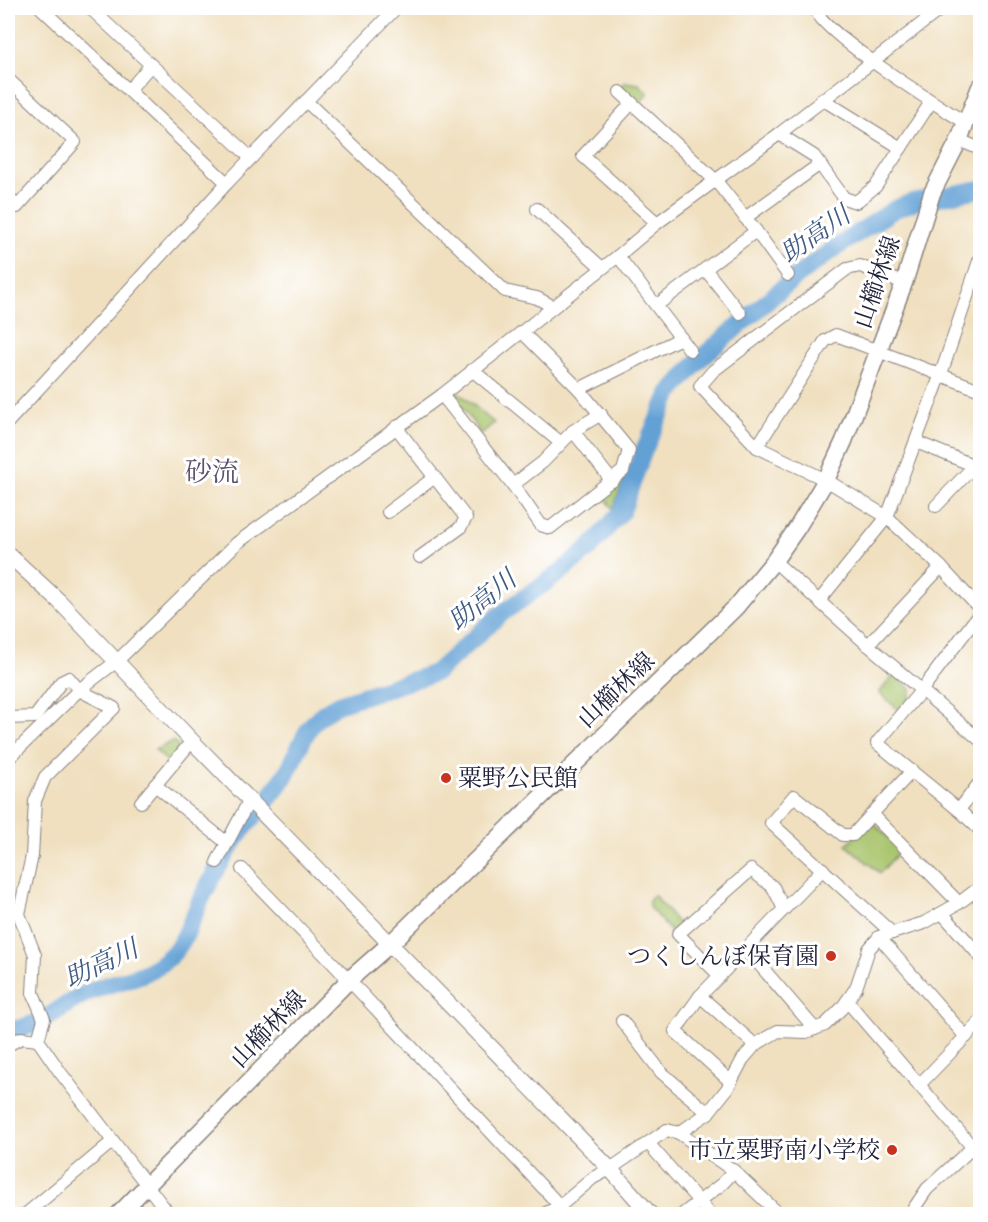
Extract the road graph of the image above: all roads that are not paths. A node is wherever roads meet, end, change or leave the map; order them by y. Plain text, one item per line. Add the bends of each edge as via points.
1 (41, 8) edge
2 (90, 8) edge
3 (396, 8) edge
4 (815, 8) edge
5 (942, 8) edge
6 (872, 62) junction
7 (151, 65) junction
8 (8, 79) edge
9 (129, 90) junction
10 (620, 92) dead end
11 (979, 98) edge
12 (822, 99) junction
13 (306, 101) junction
14 (931, 102) junction
15 (632, 103) junction
16 (966, 123) junction
17 (779, 134) junction
18 (959, 140) junction
19 (901, 148) junction
20 (981, 149) edge
21 (251, 158) junction
22 (820, 164) junction
23 (716, 181) junction
24 (227, 183) junction
25 (8, 197) edge
26 (537, 209) dead end
27 (744, 218) junction
28 (657, 223) junction
29 (756, 231) junction
30 (618, 256) junction
31 (981, 258) edge
32 (602, 268) junction
33 (705, 269) junction
34 (788, 275) dead end
35 (904, 283) junction
36 (657, 305) junction
37 (552, 306) junction
38 (740, 313) dead end
39 (522, 332) junction
40 (681, 338) junction
41 (690, 350) dead end
42 (878, 351) junction
43 (472, 370) junction
44 (941, 374) junction
45 (579, 389) junction
46 (981, 390) edge
47 (442, 394) junction
48 (601, 414) junction
49 (8, 422) edge
50 (396, 427) junction
51 (573, 431) junction
52 (916, 442) junction
53 (561, 443) junction
54 (758, 447) junction
55 (977, 467) edge
56 (435, 477) junction
57 (826, 480) junction
58 (612, 481) junction
59 (513, 484) junction
60 (936, 506) dead end
61 (388, 512) dead end
62 (887, 517) junction
63 (8, 554) edge
64 (420, 557) dead end
65 (774, 561) junction
66 (941, 567) junction
67 (819, 601) junction
68 (981, 611) edge
69 (868, 645) junction
70 (117, 661) junction
71 (79, 690) junction
72 (921, 691) junction
73 (8, 718) edge
74 (981, 740) edge
75 (192, 741) junction
76 (8, 759) edge
77 (912, 771) junction
78 (981, 782) edge
79 (155, 785) junction
80 (252, 801) junction
81 (141, 802) dead end
82 (959, 810) junction
83 (872, 814) junction
84 (981, 830) edge
85 (227, 843) junction
86 (217, 862) dead end
87 (242, 869) dead end
88 (823, 869) junction
89 (981, 886) edge
90 (959, 903) junction
91 (784, 909) junction
92 (13, 914) edge
93 (942, 914) junction
94 (892, 933) junction
95 (879, 937) junction
96 (392, 943) junction
97 (746, 949) junction
98 (981, 956) edge
99 (720, 976) junction
100 (349, 980) junction
101 (700, 996) junction
102 (848, 1001) junction
103 (622, 1021) dead end
104 (981, 1022) edge
105 (814, 1029) junction
106 (966, 1037) junction
107 (38, 1040) junction
108 (8, 1045) edge
109 (755, 1045) junction
110 (731, 1082) junction
111 (919, 1085) junction
112 (708, 1113) junction
113 (679, 1133) junction
114 (113, 1141) junction
115 (648, 1143) junction
116 (976, 1152) edge
117 (610, 1169) junction
118 (734, 1171) junction
119 (146, 1187) junction
120 (699, 1202) junction
121 (560, 1206) junction
122 (26, 1215) edge
123 (119, 1215) edge
124 (169, 1215) edge
125 (544, 1215) edge
126 (650, 1215) edge
127 (683, 1215) edge
128 (710, 1215) edge
129 (780, 1215) edge
130 (910, 1215) edge

1 - 9 street
2 - 7 street
3 - 13 street
4 - 6 street via 822,20
5 - 6 street
6 - 12 street
6 - 14 street
7 - 9 street
7 - 21 street
8 - 25 street via 75,142 17,207
9 - 24 street
10 - 15 street
11 - 16 main road, 山櫛林線
12 - 17 street
12 - 19 street
13 - 21 street
13 - 37 street via 505,291 537,298
14 - 16 street
14 - 19 street
15 - 23 street
15 - 28 street via 583,156
16 - 18 main road, 山櫛林線
17 - 22 street
17 - 23 street
18 - 20 street
18 - 35 main road, 山櫛林線 via 932,193
19 - 22 street via 876,186 856,202 844,198
21 - 24 street
22 - 27 street
23 - 27 street
23 - 28 street
24 - 49 street
26 - 32 street
27 - 29 street
28 - 30 street
29 - 33 street
29 - 34 street
30 - 32 street
30 - 36 street
31 - 44 street
32 - 37 street
33 - 36 street
33 - 38 street
35 - 42 main road, 山櫛林線
35 - 54 street via 860,266 847,268 713,371 700,386
36 - 40 street
37 - 39 street
39 - 43 street
39 - 45 street
40 - 41 street
40 - 45 street
42 - 44 street
42 - 54 street via 836,335 825,341
42 - 57 main road, 山櫛林線
43 - 47 street
43 - 53 street
44 - 46 street
44 - 52 street
45 - 48 street
47 - 50 street
47 - 59 street
48 - 51 street
48 - 58 street via 629,450 623,471
50 - 56 street
50 - 70 street via 237,543
51 - 53 street
51 - 58 street
52 - 55 street
52 - 62 street
53 - 59 street
54 - 57 street
55 - 60 street
56 - 61 street
56 - 64 street via 466,518 460,528
57 - 62 street
57 - 65 main road, 山櫛林線
58 - 59 street via 550,528 542,525
62 - 66 street
62 - 67 street
63 - 70 street
65 - 67 street
65 - 96 main road, 山櫛林線 via 736,607
66 - 68 street
66 - 69 street
67 - 69 street
68 - 72 street
69 - 72 street
70 - 71 street
70 - 75 street
71 - 73 street via 66,678 34,717
71 - 76 street
71 - 92 street via 114,708 45,777 36,801 32,856
72 - 74 street
72 - 77 street via 878,743
75 - 79 street
75 - 80 street
77 - 82 street
77 - 83 street
78 - 82 street
79 - 81 street
79 - 85 street
80 - 85 street
80 - 96 street
82 - 84 street
83 - 88 street via 853,835 843,836 794,796 771,822
83 - 90 street
85 - 86 street
87 - 100 street
88 - 91 street
88 - 94 street
89 - 90 street
90 - 93 street
91 - 97 street
91 - 99 street via 773,887 751,870 678,934
92 - 107 street via 35,955 33,993 44,1019
93 - 94 street
93 - 98 street
94 - 95 street
95 - 102 street via 869,949
95 - 106 street
96 - 100 main road, 山櫛林線
96 - 117 street
97 - 99 street
97 - 105 street
99 - 101 street
100 - 119 main road, 山櫛林線
100 - 121 street
101 - 109 street
101 - 110 street via 675,1031
102 - 105 street via 825,1025
102 - 111 street
103 - 112 street via 661,1072
104 - 106 street
105 - 109 street via 778,1031
106 - 111 street
107 - 108 street via 21,1038
107 - 114 street
109 - 110 street
110 - 112 street
111 - 116 street
112 - 113 street
113 - 115 street via 667,1130
113 - 118 street
114 - 119 street
114 - 122 street
115 - 117 street
115 - 120 street
116 - 130 street via 927,1189
117 - 121 street
117 - 126 street
118 - 120 street
118 - 129 street
119 - 123 main road, 山櫛林線
119 - 124 street
120 - 127 street
120 - 128 street
121 - 125 street

